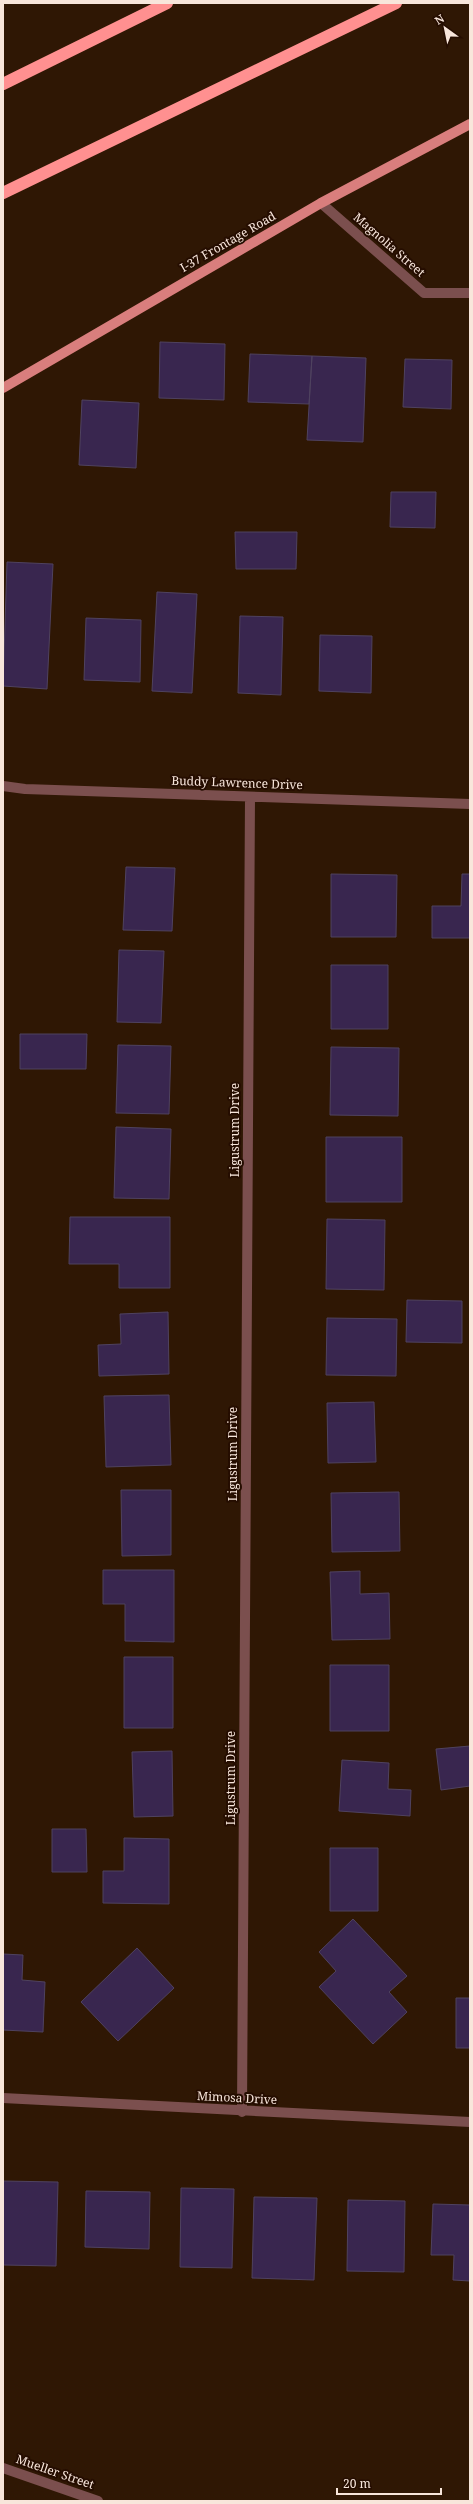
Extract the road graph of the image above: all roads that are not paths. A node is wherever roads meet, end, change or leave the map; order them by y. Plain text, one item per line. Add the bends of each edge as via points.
1 (166, 3) edge
2 (396, 3) edge
3 (3, 84) edge
4 (470, 124) edge
5 (3, 193) edge
6 (321, 203) junction
7 (470, 293) edge
8 (3, 388) edge
9 (3, 786) edge
10 (250, 797) junction
11 (470, 804) edge
12 (3, 2098) edge
13 (242, 2112) junction
14 (470, 2122) edge
15 (3, 2468) edge
16 (98, 2501) edge

1 - 3 highway
2 - 5 highway
4 - 6 main road, I-37 Frontage Road
6 - 7 street, Magnolia Street via 424,293
6 - 8 main road, I-37 Frontage Road
9 - 10 street, Buddy Lawrence Drive via 25,789
10 - 11 street, Buddy Lawrence Drive
10 - 13 street, Ligustrum Drive
12 - 13 street, Mimosa Drive
13 - 14 street, Mimosa Drive
15 - 16 street, Mueller Street

